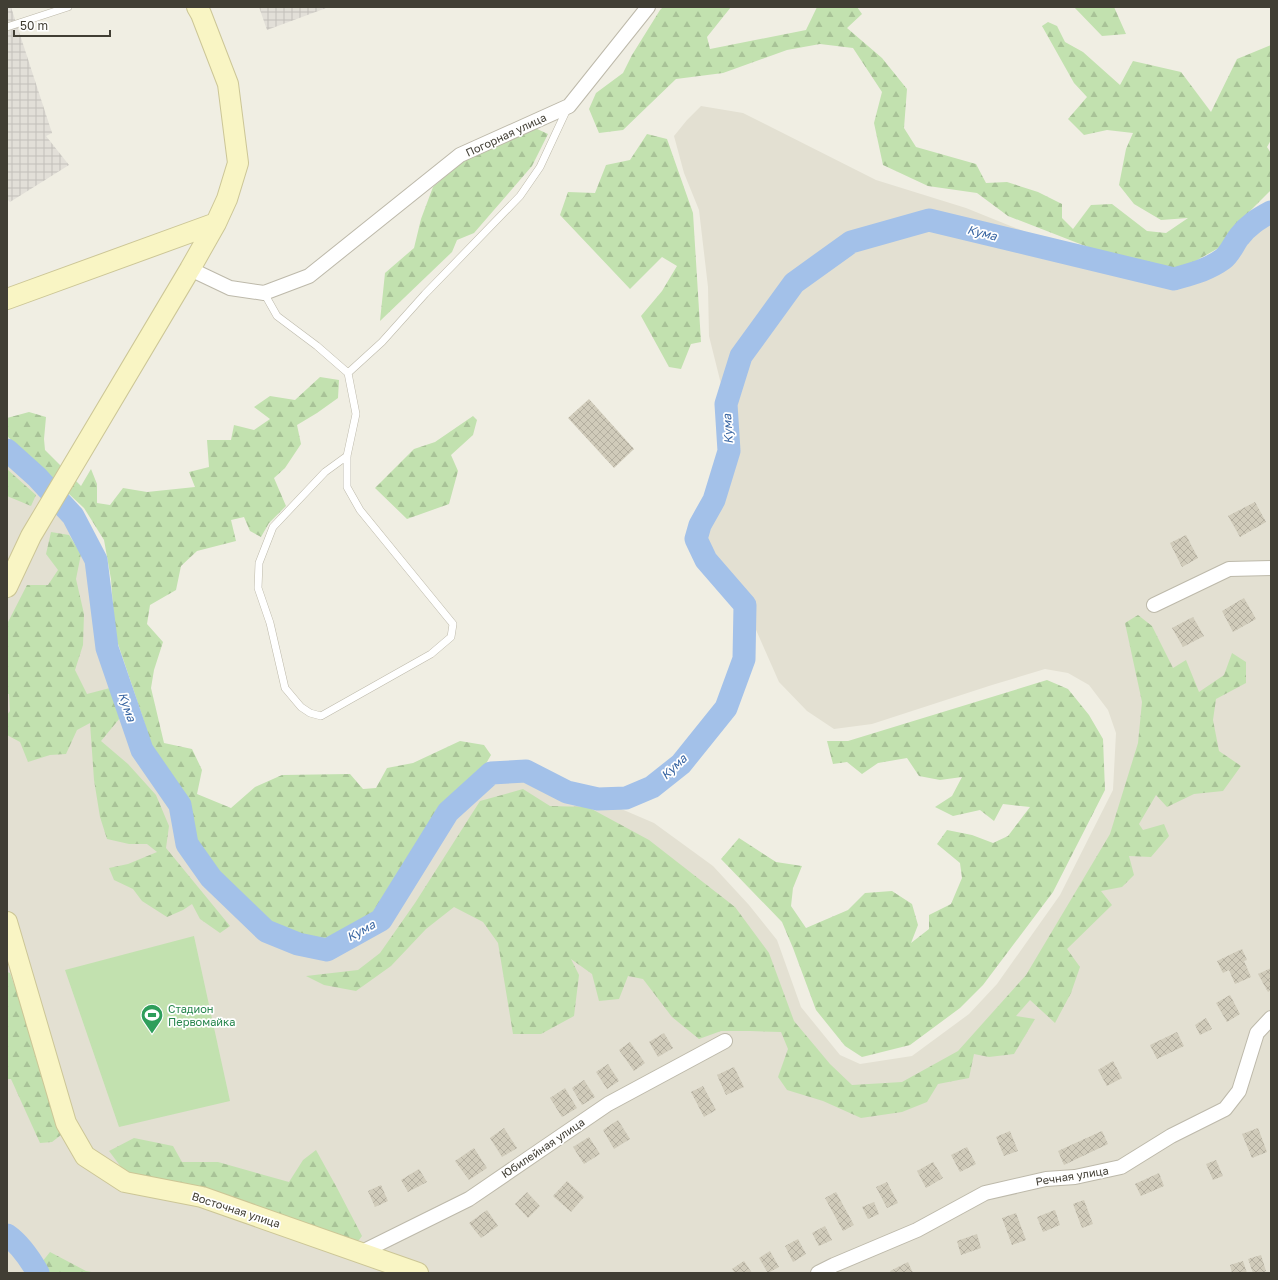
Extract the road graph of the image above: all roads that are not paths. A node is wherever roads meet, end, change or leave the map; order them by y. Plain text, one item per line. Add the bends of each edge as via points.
1 (68, 7) edge
2 (197, 7) edge
3 (648, 7) edge
4 (7, 27) edge
5 (569, 106) junction
6 (216, 223) junction
7 (190, 269) junction
8 (264, 293) junction
9 (7, 299) edge
10 (348, 373) junction
11 (347, 456) junction
12 (1271, 568) edge
13 (7, 587) edge
14 (1154, 605) dead end
15 (7, 922) edge
16 (1271, 1018) edge
17 (725, 1041) dead end
18 (360, 1253) junction
19 (418, 1273) edge
20 (818, 1273) edge

1 - 4 lane
2 - 6 street via 228,84 238,163 227,199
3 - 5 street, Погорная улица
5 - 8 street, Погорная улица via 460,155 309,276
5 - 10 lane via 540,167 520,196 382,342
6 - 7 street
6 - 9 street
7 - 8 street via 230,288
7 - 13 street via 31,536
8 - 10 lane via 278,316
10 - 11 lane via 356,414
11 - 11 lane via 348,487 360,510 453,624 451,637 432,654 321,716 301,707 284,688 270,623 258,588 260,563 273,527 325,472
12 - 14 street via 1230,569
15 - 18 street, Восточная улица via 66,1123 85,1156 125,1182 202,1197
16 - 20 street, Речная улица via 1257,1033 1239,1091 1225,1109 1171,1136 1121,1167 1075,1177 1046,1179 985,1193 917,1230
17 - 18 street, Юбилейная улица via 608,1104 469,1199
18 - 19 street, Восточная улица

